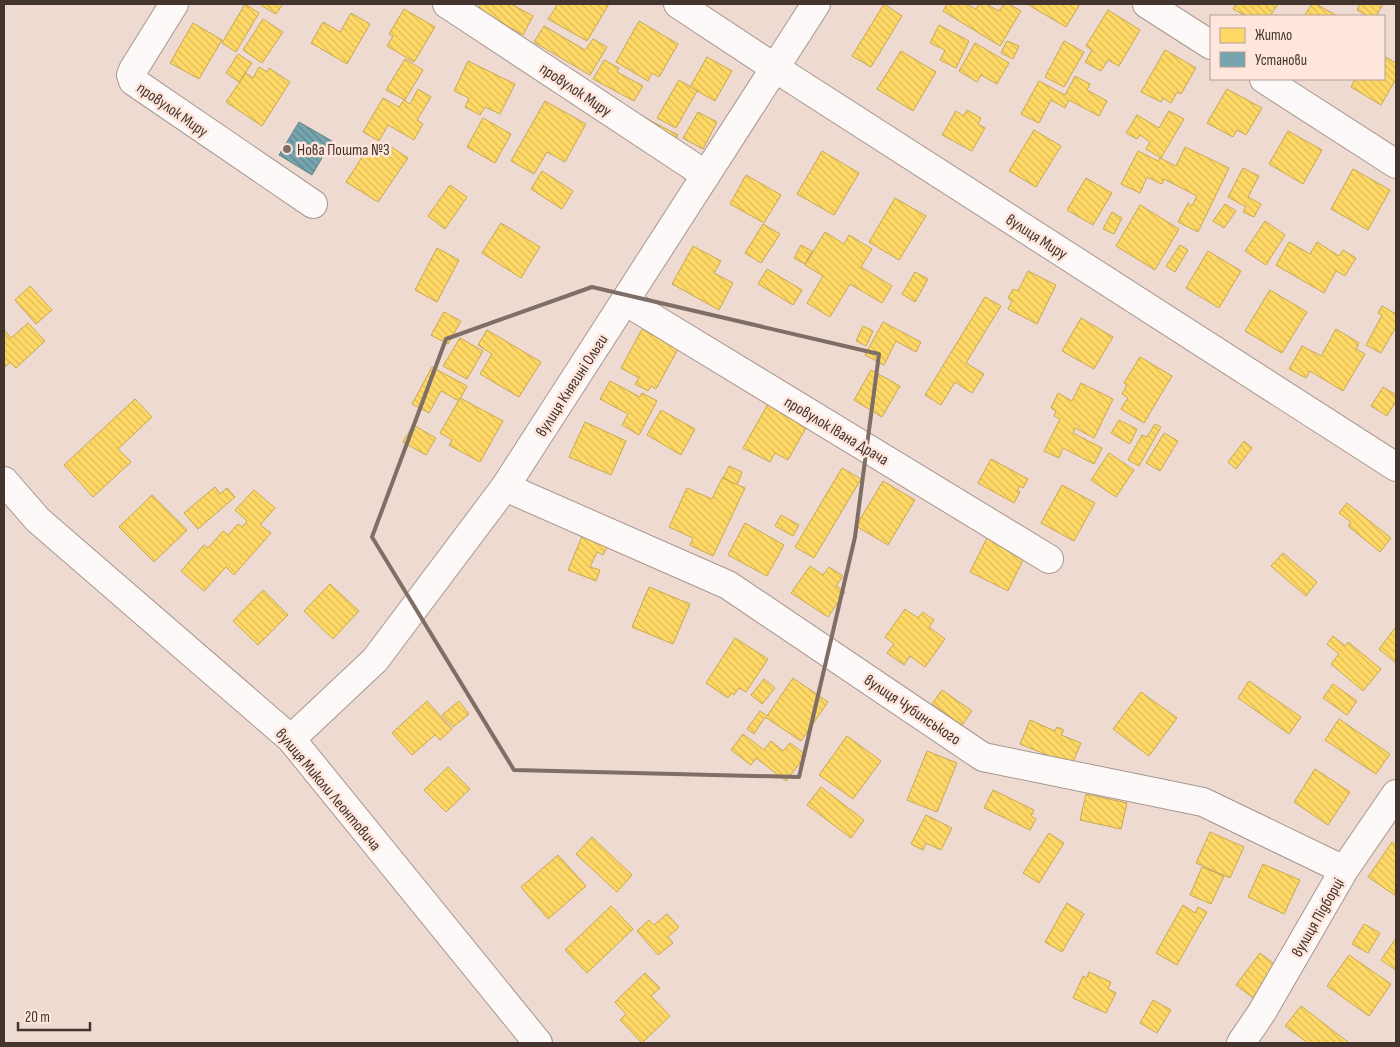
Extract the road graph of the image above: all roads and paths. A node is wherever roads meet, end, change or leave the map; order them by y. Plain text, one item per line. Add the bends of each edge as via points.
1 (174, 4) edge
2 (447, 4) edge
3 (678, 4) edge
4 (816, 4) edge
5 (1147, 4) edge
6 (1210, 44) edge
7 (775, 68) junction
8 (1266, 80) edge
9 (1396, 164) edge
10 (706, 175) junction
11 (314, 204) dead end
12 (625, 301) junction
13 (1396, 467) edge
14 (4, 481) edge
15 (505, 487) junction
16 (1049, 559) dead end
17 (291, 739) junction
18 (1396, 794) edge
19 (1344, 870) junction
20 (538, 1043) edge
21 (1241, 1043) edge

1 - 11 street, провулок Миру via 133,70 132,81
2 - 10 street, провулок Миру
3 - 7 street, вулиця Миру
4 - 7 street, вулиця Княгині Ольги
5 - 6 street
7 - 10 street, вулиця Княгині Ольги
7 - 13 street, вулиця Миру
8 - 9 street
10 - 12 street, вулиця Княгині Ольги
12 - 15 street, вулиця Княгині Ольги
12 - 16 street, провулок Івана Драча
14 - 17 street, вулиця Миколи Леонтовича via 38,520
15 - 17 street, вулиця Княгині Ольги via 375,660
15 - 19 street, вулиця Чубинського via 728,585 983,757 1203,802
17 - 20 street, вулиця Миколи Леонтовича
18 - 19 street, вулиця Підборці
19 - 21 street, вулиця Підборці

